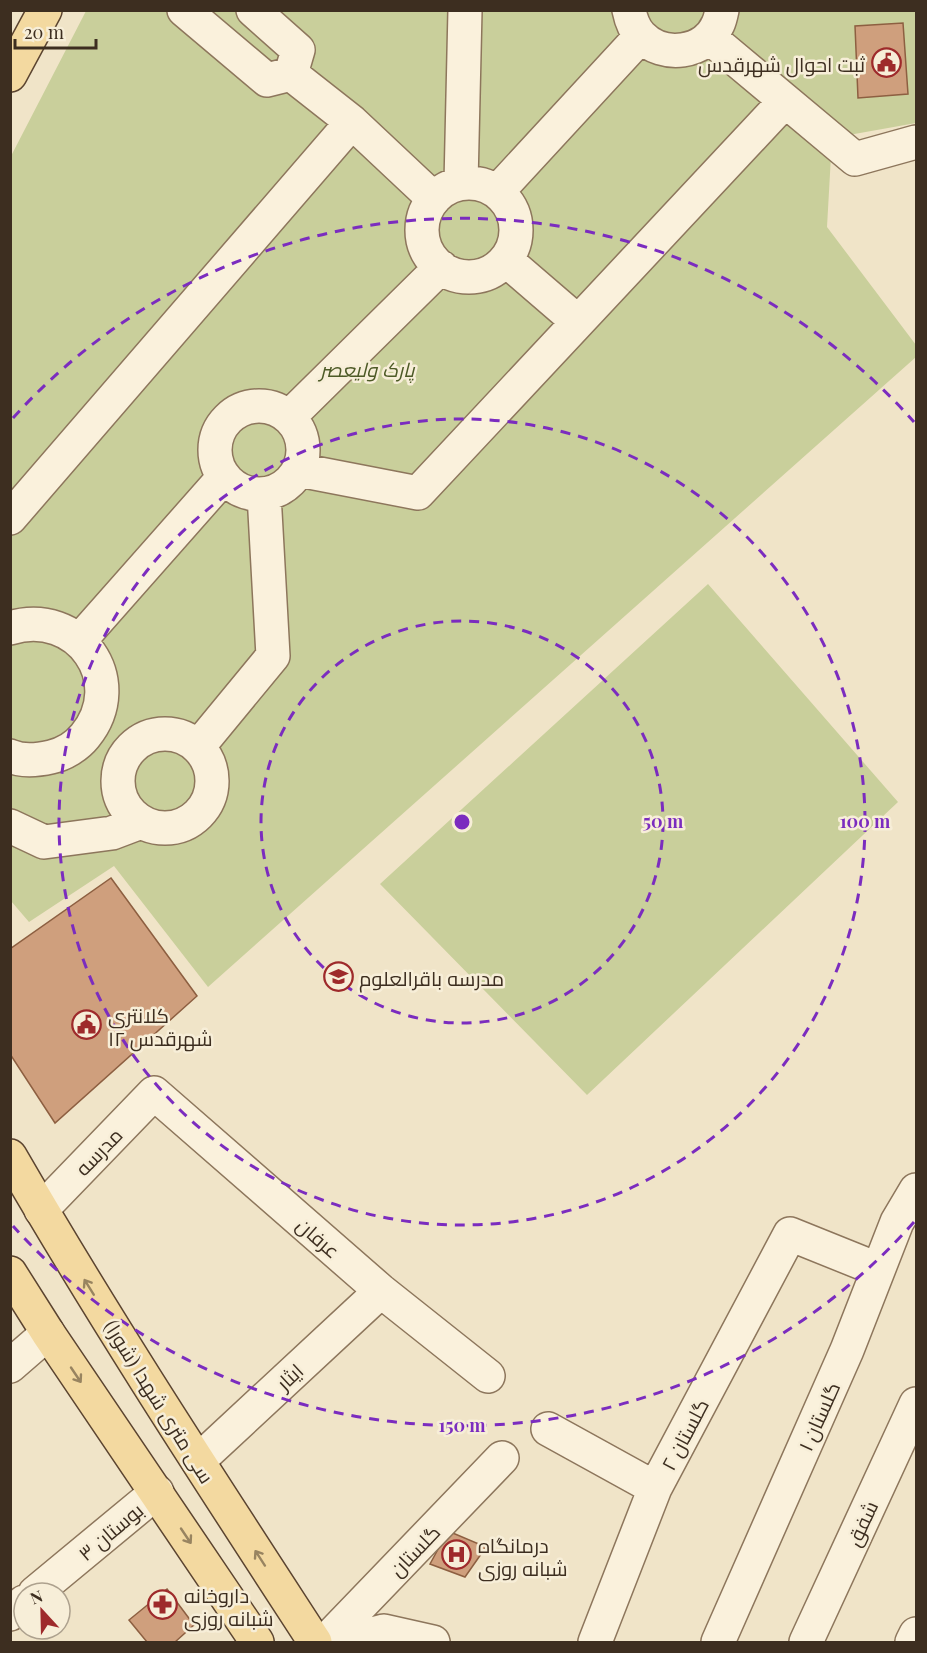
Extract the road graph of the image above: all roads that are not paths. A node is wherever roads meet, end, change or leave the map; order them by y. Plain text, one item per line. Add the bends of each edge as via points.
1 (45, 10) edge
2 (184, 10) edge
3 (253, 10) edge
4 (465, 10) edge
5 (635, 23) edge
6 (716, 24) edge
7 (291, 74) junction
8 (10, 75) edge
9 (785, 101) junction
10 (352, 122) junction
11 (916, 142) edge
12 (447, 191) junction
13 (497, 192) junction
14 (506, 260) junction
15 (441, 267) junction
16 (578, 322) junction
17 (289, 417) junction
18 (299, 470) junction
19 (224, 477) junction
20 (264, 494) junction
21 (10, 518) edge
22 (10, 628) edge
23 (80, 640) junction
24 (198, 747) junction
25 (10, 756) edge
26 (141, 822) junction
27 (10, 826) edge
28 (154, 1093) joint
29 (10, 1156) edge
30 (916, 1190) edge
31 (41, 1210) junction
32 (877, 1269) junction
33 (10, 1273) edge
34 (381, 1290) junction
35 (48, 1333) junction
36 (10, 1366) edge
37 (488, 1376) dead end
38 (916, 1404) edge
39 (548, 1430) dead end
40 (502, 1458) dead end
41 (198, 1461) junction
42 (655, 1488) junction
43 (157, 1492) junction
44 (49, 1581) edge
45 (916, 1634) edge
46 (257, 1642) edge
47 (315, 1642) edge
48 (325, 1642) edge
49 (343, 1642) edge
50 (433, 1642) edge
51 (595, 1642) edge
52 (718, 1642) edge
53 (806, 1642) edge
54 (912, 1642) edge

1 - 8 main road
2 - 7 street via 267,80
3 - 7 street via 298,50
4 - 12 street
5 - 6 street via 652,45 682,51 697,46
5 - 13 street
6 - 9 street
7 - 10 street
9 - 11 street via 855,159
9 - 16 street
10 - 12 street
10 - 21 street
12 - 13 street via 474,183
12 - 15 street via 426,212 423,227 424,243
13 - 14 street via 515,216 517,232
14 - 15 street via 482,275 468,277
14 - 16 street
15 - 17 street
16 - 18 street via 418,493
17 - 18 street via 303,441
17 - 19 street via 262,405 234,413 217,436 217,465
18 - 20 street via 278,490
19 - 20 street via 249,493
19 - 23 street
20 - 24 street via 273,656
22 - 23 street via 44,624 63,629
23 - 25 street via 94,658 101,680 101,703 94,725 80,742 60,755 38,760
24 - 26 street via 212,774 207,803 185,824 170,828
24 - 26 street via 185,738 154,735 127,752 120,766 121,798
26 - 27 street via 112,833 45,842
28 - 31 street, مدرسه
28 - 34 street, عرفان
29 - 31 main road, سی متری شهدا (شورا)
30 - 32 street, گلستان ۱
41 -> 31 main road, سی متری شهدا (شورا)
32 - 42 street, گلستان ۲ via 790,1234
32 - 52 street, گلستان ۱ via 847,1350
33 - 35 main road
34 - 37 street, عرفان
34 - 41 street, ایثار
35 - 36 street
35 -> 43 main road
38 - 53 street, شفق
39 - 42 street
40 - 48 street, گلستان
47 -> 41 main road, سی متری شهدا (شورا)
42 - 51 street, گلستان ۲
43 - 44 street, بوستان ۳
43 -> 46 main road
45 - 54 street
49 - 50 street via 384,1631

